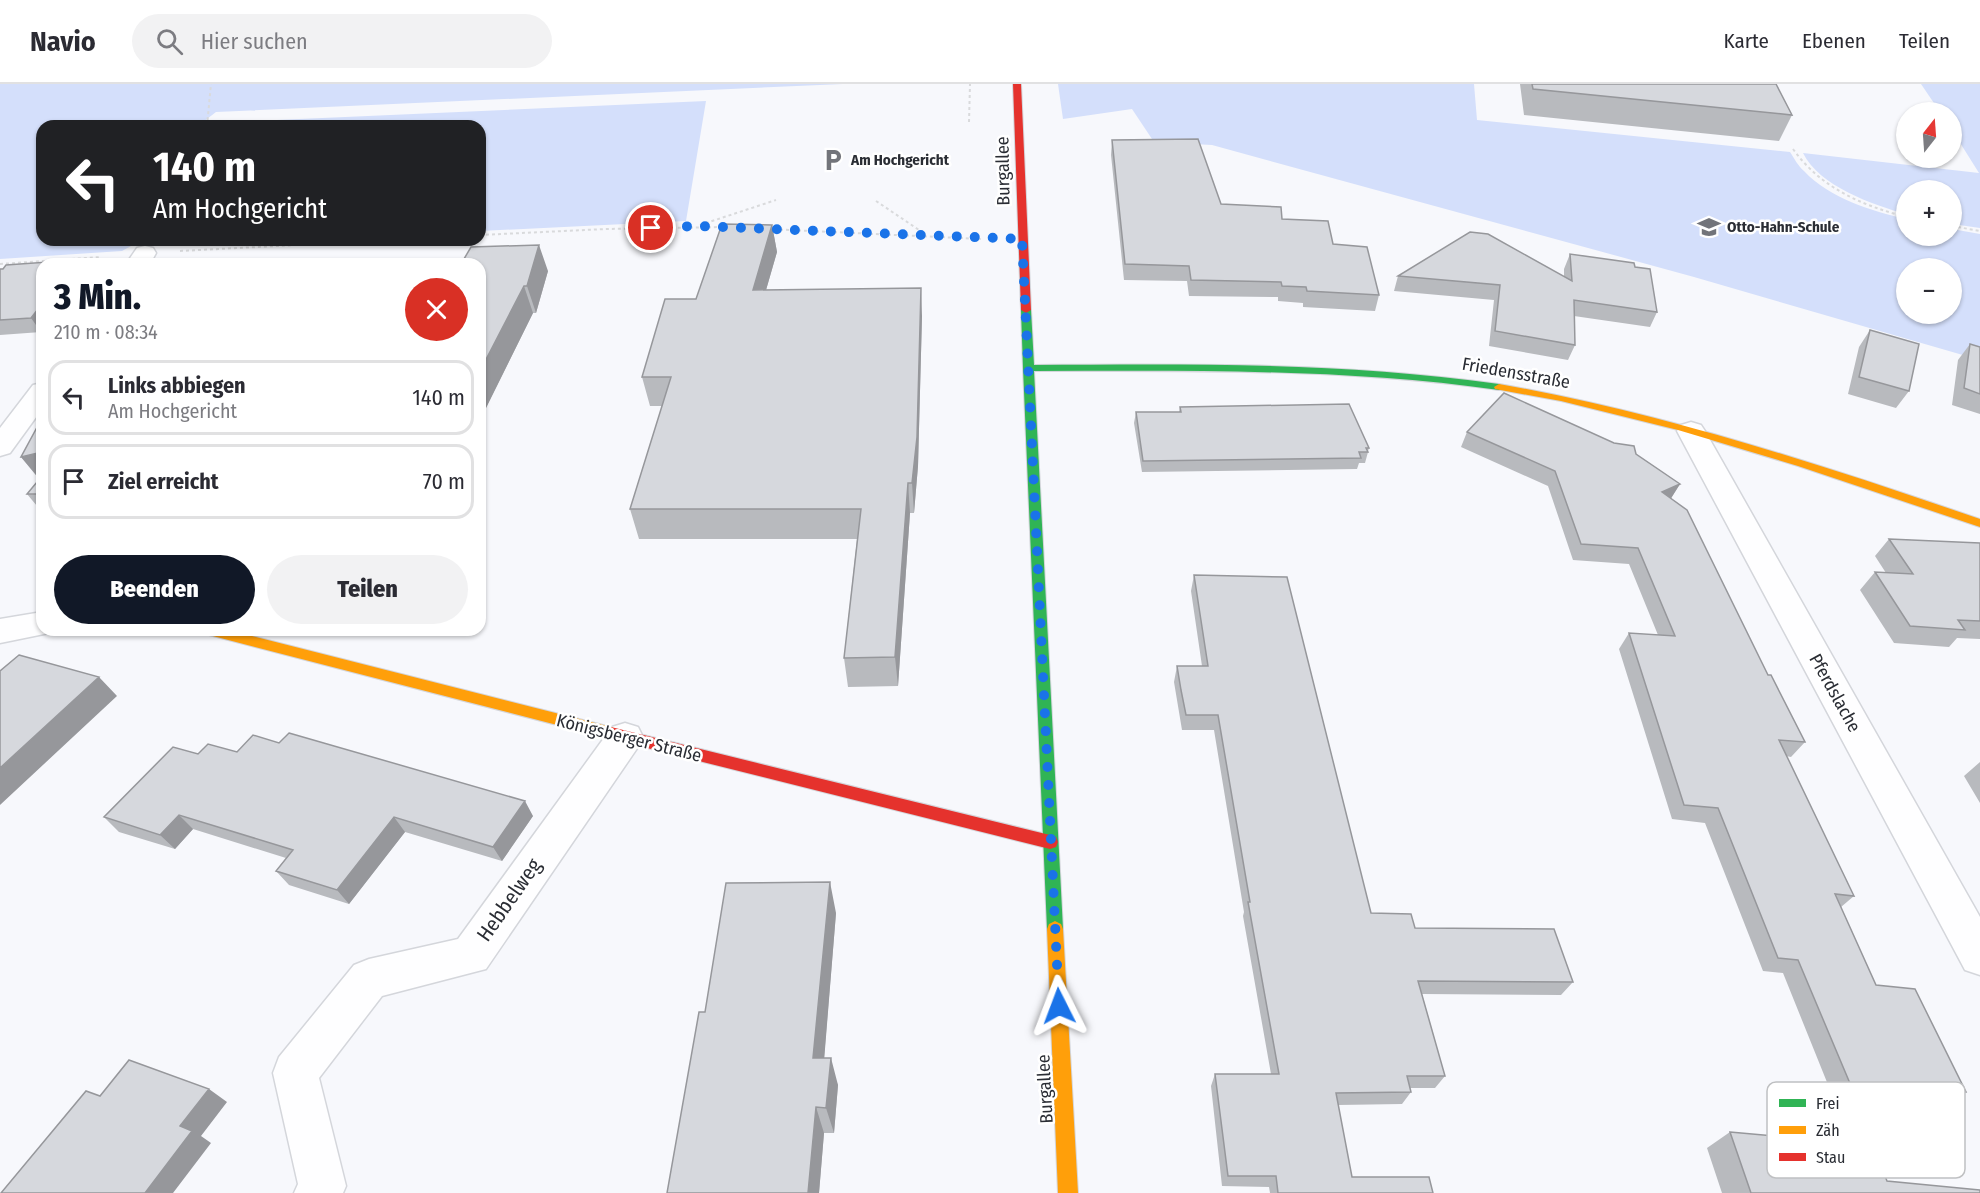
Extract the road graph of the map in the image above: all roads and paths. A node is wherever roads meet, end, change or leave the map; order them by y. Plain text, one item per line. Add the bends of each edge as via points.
1 (211, 84) edge
2 (970, 84) edge
3 (1017, 84) edge
4 (208, 120) edge
5 (969, 122) dead end
6 (1793, 148) dead end
7 (776, 200) dead end
8 (876, 201) dead end
9 (1896, 214) edge
10 (696, 226) junction
11 (731, 228) edge
12 (1962, 228) edge
13 (766, 229) edge
14 (1980, 231) edge
15 (486, 235) edge
16 (927, 235) junction
17 (1022, 239) junction
18 (314, 246) edge
19 (155, 258) edge
20 (36, 263) edge
21 (0, 264) edge
22 (1028, 368) junction
23 (36, 399) edge
24 (1691, 431) junction
25 (0, 447) edge
26 (1980, 523) edge
27 (36, 625) edge
28 (0, 631) edge
29 (232, 636) edge
30 (625, 737) junction
31 (1050, 842) junction
32 (1980, 956) edge
33 (318, 1193) edge
34 (1068, 1193) edge

1 - 4 path
2 - 5 path
3 - 17 street, Burgallee
6 - 9 path via 1803,165 1822,183 1861,203
7 - 10 path
8 - 16 path
10 - 11 path
10 - 15 path
12 - 14 path
13 - 16 path
16 - 17 path
17 - 22 street, Burgallee
18 - 19 path
20 - 21 path
22 - 24 street, Friedensstraße via 1316,368 1400,374 1580,403
22 - 31 street, Burgallee
23 - 25 street
24 - 26 street, Friedensstraße
24 - 32 street, Pferdslache
27 - 28 street
29 - 30 street, Königsberger Straße
30 - 31 street, Königsberger Straße
30 - 33 street, Hebbelweg via 471,955 369,979 295,1073 322,1186
31 - 34 street, Burgallee

